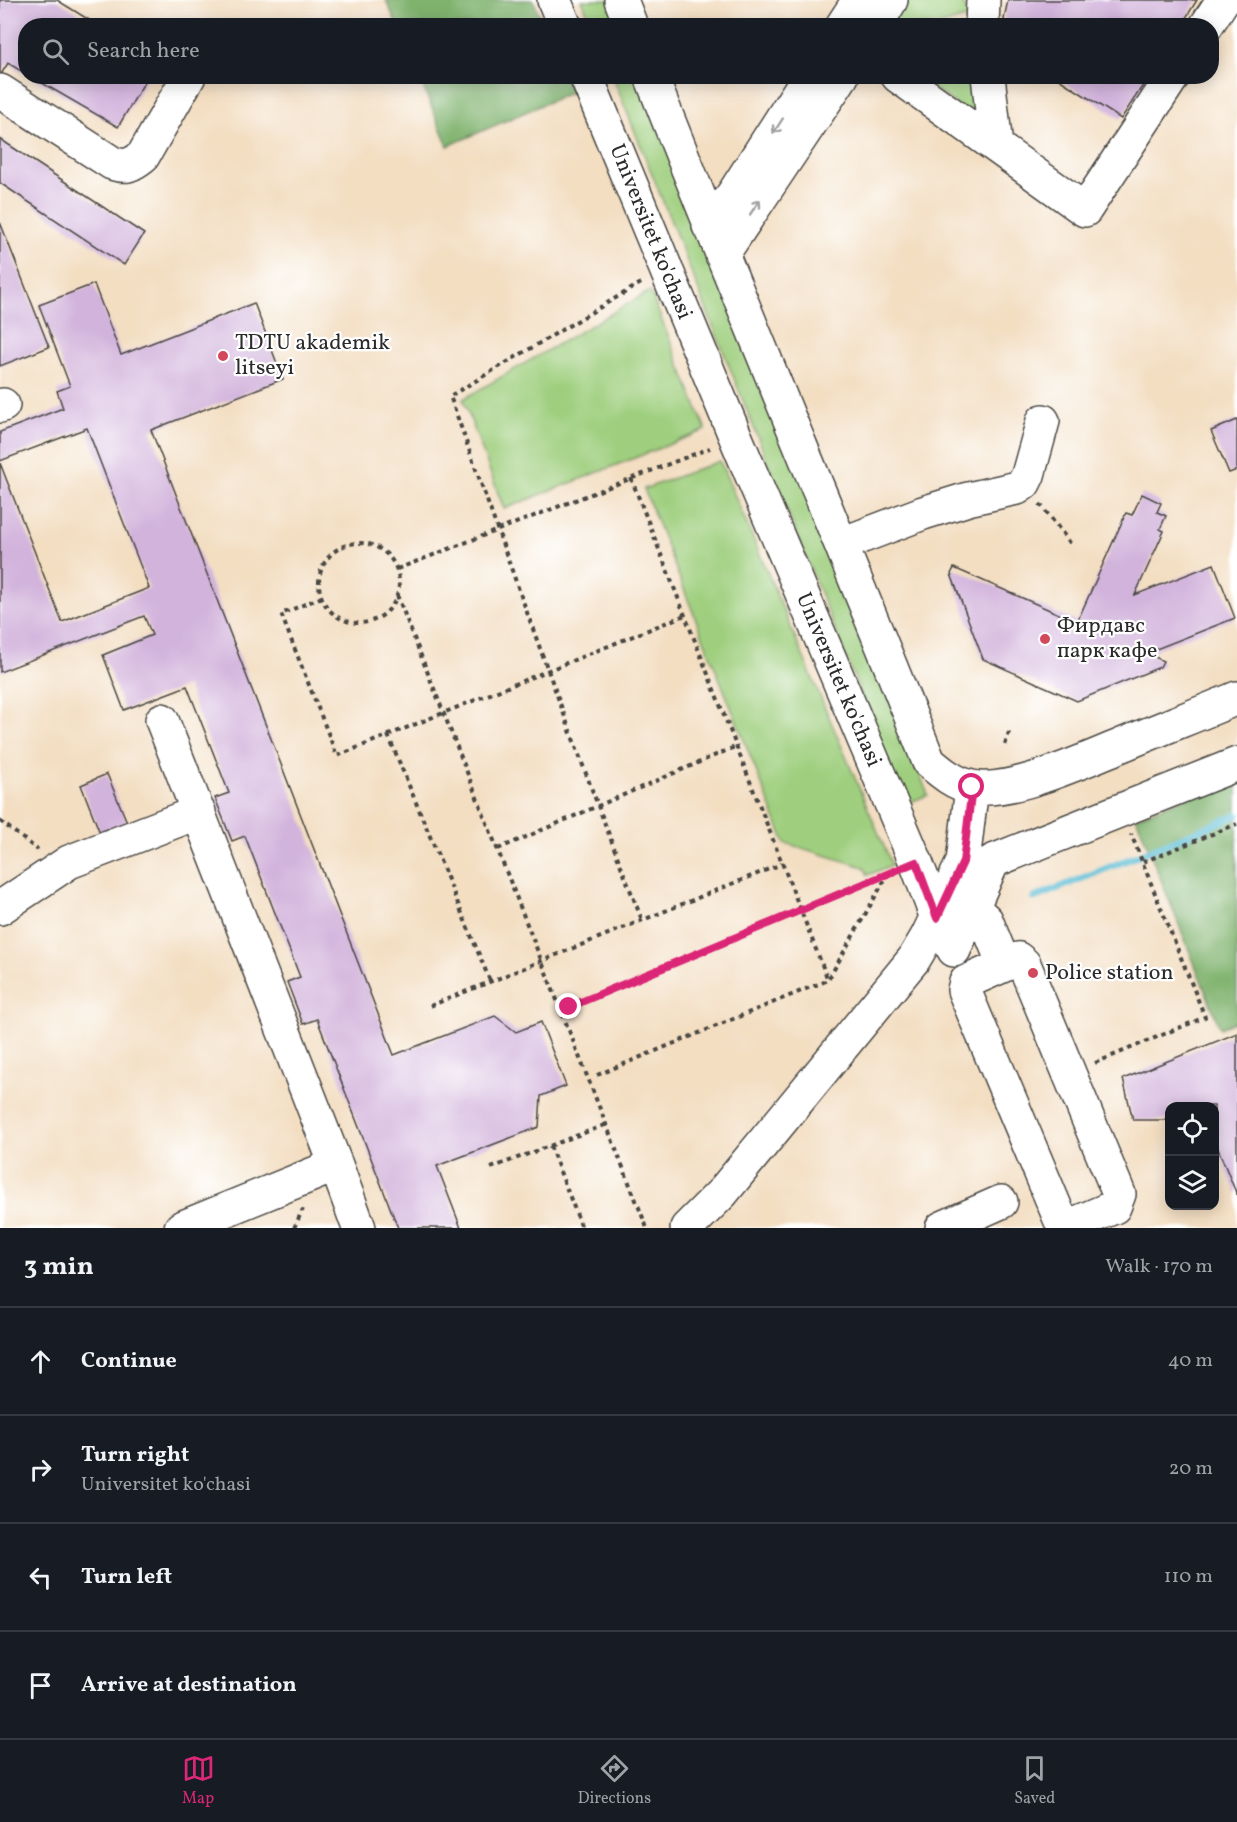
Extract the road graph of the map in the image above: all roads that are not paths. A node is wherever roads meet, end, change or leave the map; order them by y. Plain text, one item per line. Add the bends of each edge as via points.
1 (554, 0) edge
2 (621, 0) edge
3 (859, 0) edge
4 (891, 0) edge
5 (983, 0) edge
6 (1223, 0) edge
7 (562, 18) edge
8 (628, 18) edge
9 (847, 18) edge
10 (880, 18) edge
11 (982, 18) edge
12 (1211, 18) edge
13 (184, 84) edge
14 (589, 84) edge
15 (654, 84) edge
16 (804, 84) edge
17 (836, 84) edge
18 (909, 84) edge
19 (989, 84) edge
20 (1168, 84) edge
21 (0, 91) edge
22 (996, 146) junction
23 (716, 241) junction
24 (1044, 421) dead end
25 (842, 543) junction
26 (1237, 698) edge
27 (162, 720) dead end
28 (1237, 764) edge
29 (972, 787) junction
30 (199, 812) junction
31 (953, 907) junction
32 (0, 908) edge
33 (1004, 965) junction
34 (336, 1165) junction
35 (989, 1214) edge
36 (187, 1227) edge
37 (359, 1228) edge
38 (687, 1228) edge
39 (942, 1228) edge
40 (1065, 1228) edge

1 - 7 street
2 - 8 street
3 - 9 street
4 - 10 street
5 - 11 street
6 - 12 street
13 - 21 street via 143,156 132,165 122,166
14 - 31 street, Universitet ko'chasi via 736,438 902,868
15 - 23 street
16 -> 23 street via 734,193
23 -> 17 street
18 - 22 street
19 - 22 street
20 - 22 street via 1085,210
23 - 25 street
24 - 25 street via 1028,476 1017,488 923,513
25 - 29 street via 929,762 948,778
26 - 29 street via 1051,774 993,788
27 - 30 street
28 - 31 street via 993,861
29 - 31 street
30 - 32 street via 80,857
30 - 34 street
31 - 33 street, Universitet ko'chasi via 986,920
31 - 38 street via 722,1193
33 - 40 street via 966,982 964,990
33 - 40 street via 1018,959 1024,964 1119,1194 1114,1207
34 - 36 street
34 - 37 street
35 - 39 street

